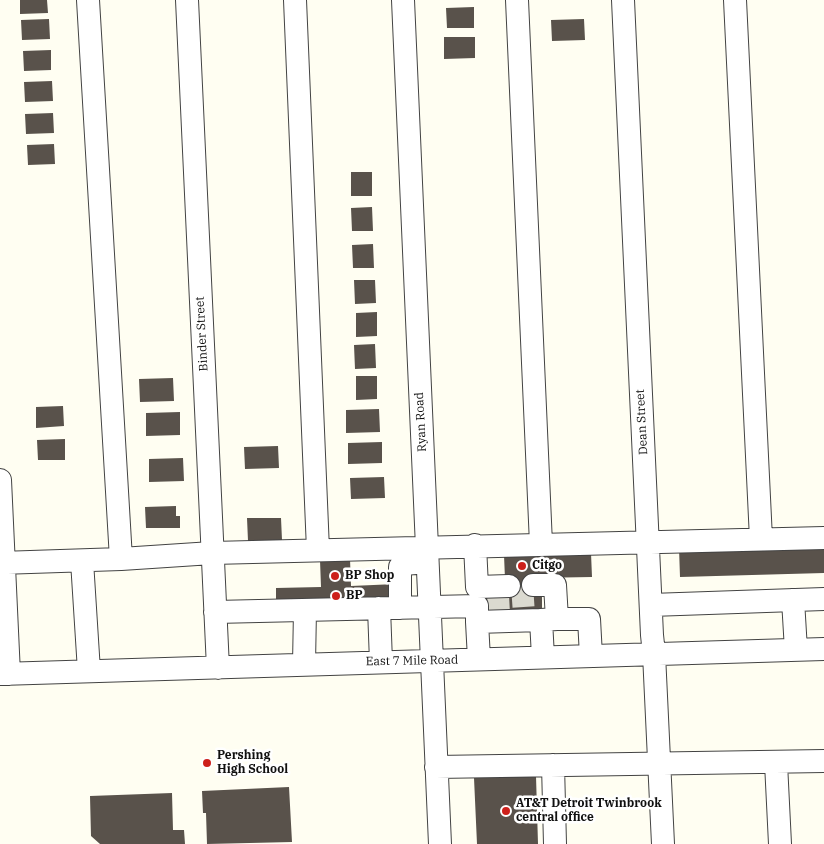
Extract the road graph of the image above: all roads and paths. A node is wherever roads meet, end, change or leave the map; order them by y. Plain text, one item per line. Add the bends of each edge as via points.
1 (88, 0) edge
2 (187, 0) edge
3 (295, 0) edge
4 (402, 0) edge
5 (517, 0) edge
6 (623, 0) edge
7 (736, 0) edge
8 (0, 480) edge
9 (824, 538) edge
10 (761, 539) junction
11 (648, 541) junction
12 (541, 544) junction
13 (476, 545) junction
14 (318, 550) junction
15 (212, 553) junction
16 (427, 554) junction
17 (121, 559) junction
18 (82, 561) junction
19 (2, 563) edge
20 (533, 585) dead end
21 (824, 599) edge
22 (793, 600) junction
23 (492, 602) junction
24 (650, 605) junction
25 (430, 607) junction
26 (389, 608) junction
27 (305, 610) junction
28 (215, 612) junction
29 (536, 618) junction
30 (824, 649) edge
31 (796, 650) junction
32 (654, 654) junction
33 (591, 656) junction
34 (543, 657) junction
35 (479, 659) junction
36 (432, 661) junction
37 (381, 662) junction
38 (304, 664) junction
39 (218, 668) junction
40 (89, 671) junction
41 (5, 674) edge
42 (824, 761) edge
43 (659, 763) junction
44 (776, 763) junction
45 (553, 765) junction
46 (436, 767) junction
47 (440, 844) edge
48 (556, 844) edge
49 (663, 844) edge
50 (780, 844) edge

1 - 17 street
2 - 15 street, Binder Street
3 - 14 street
4 - 16 street, Ryan Road
5 - 12 street
6 - 11 street, Dean Street
7 - 10 street
8 - 19 street
9 - 10 street
10 - 11 street
11 - 12 street
11 - 24 street, Dean Street
12 - 13 street
13 - 16 street
13 - 23 street
14 - 15 street
14 - 16 street
15 - 17 street
15 - 28 street, Binder Street
16 - 25 street, Ryan Road
16 - 26 street via 400,567
17 - 18 street
18 - 19 street
18 - 40 street
19 - 41 street
20 - 29 street via 556,585
21 - 22 street
22 - 24 street
22 - 31 street
23 - 25 street
23 - 29 street
23 - 35 street
24 - 32 street, Dean Street
25 - 26 street
25 - 36 street, Ryan Road
26 - 27 street
26 - 37 street
27 - 28 street
27 - 38 street
28 - 39 street, Binder Street
29 - 33 street via 589,619
29 - 34 street
30 - 31 street, East 7 Mile Road
31 - 32 street, East 7 Mile Road
32 - 33 street, East 7 Mile Road
32 - 43 street, Dean Street
33 - 34 street, East 7 Mile Road
34 - 35 street, East 7 Mile Road
35 - 36 street, East 7 Mile Road
36 - 37 street, East 7 Mile Road
36 - 46 street, Ryan Road
37 - 38 street, East 7 Mile Road
38 - 39 street, East 7 Mile Road
39 - 40 street, East 7 Mile Road
40 - 41 street, East 7 Mile Road
42 - 44 street
43 - 44 street
43 - 45 street
43 - 49 street, Dean Street
44 - 50 street
45 - 46 street
45 - 48 street
46 - 47 street, Ryan Road

